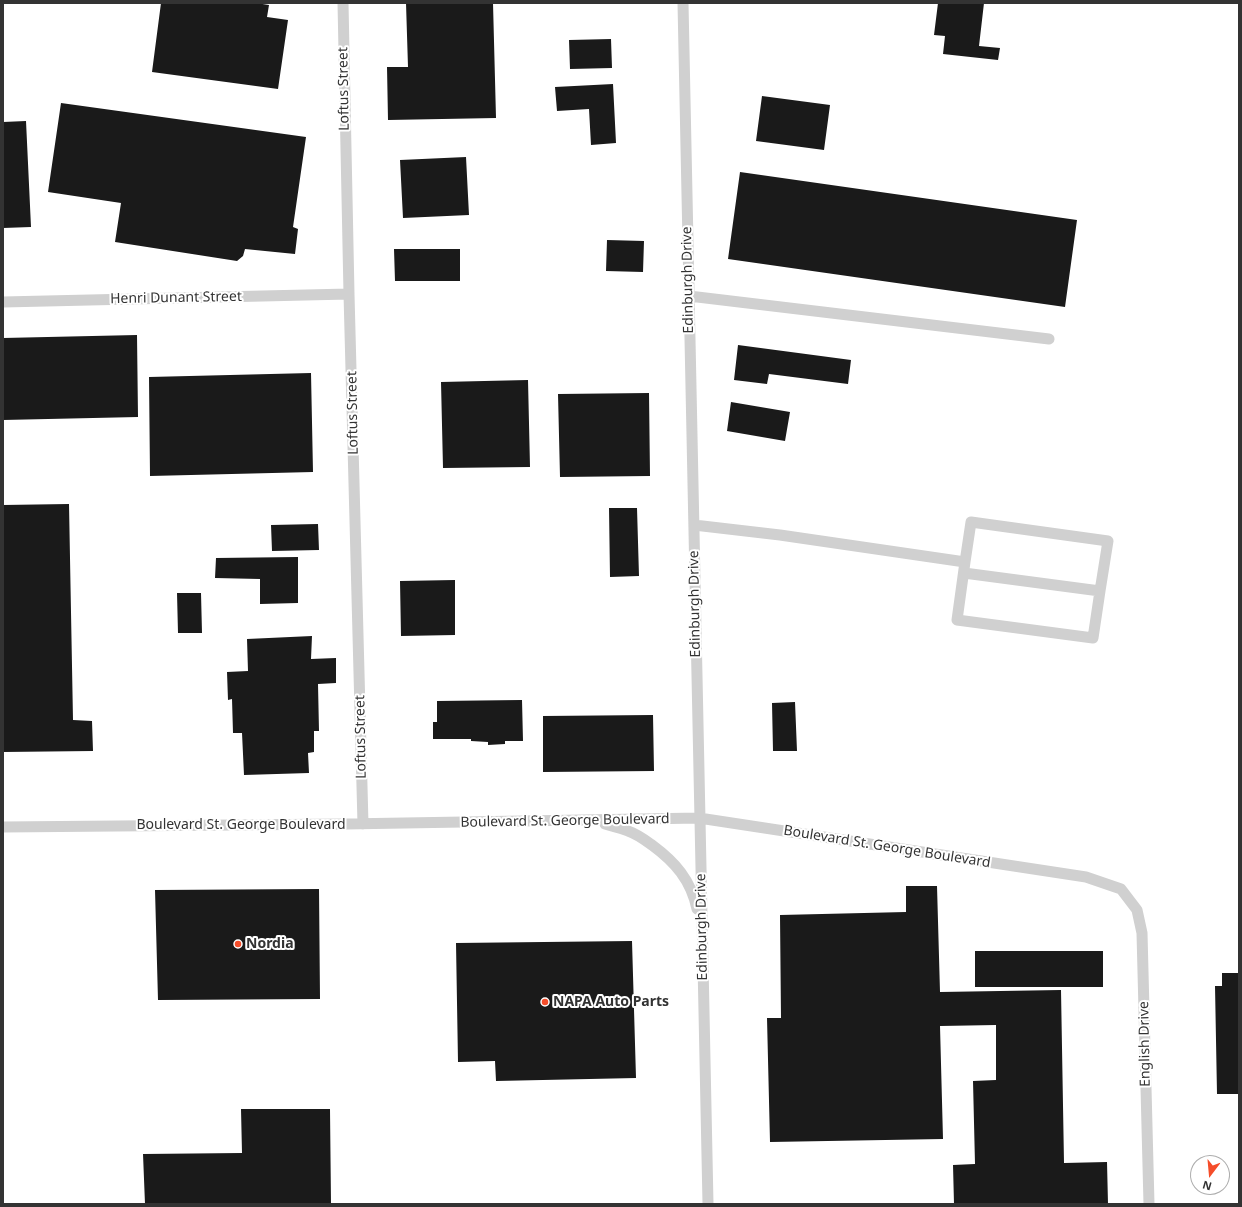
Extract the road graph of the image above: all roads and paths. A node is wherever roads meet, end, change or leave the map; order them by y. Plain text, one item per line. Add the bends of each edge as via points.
1 (343, 3) edge
2 (683, 3) edge
3 (349, 294) junction
4 (689, 296) junction
5 (3, 302) edge
6 (1049, 339) dead end
7 (694, 526) junction
8 (965, 567) junction
9 (1100, 591) junction
10 (699, 818) junction
11 (590, 821) junction
12 (363, 824) junction
13 (3, 827) edge
14 (1121, 889) joint
15 (702, 931) junction
16 (708, 1204) edge
17 (1149, 1204) edge

1 - 3 street, Loftus Street
2 - 4 street, Edinburgh Drive
3 - 5 street, Henri Dunant Street
3 - 12 street, Loftus Street
4 - 6 street
4 - 7 street, Edinburgh Drive
7 - 8 street via 780,534
7 - 10 street, Edinburgh Drive
8 - 9 street
8 - 9 street via 970,522 1108,541
8 - 9 street via 958,620 1093,638
10 - 11 street, Boulevard St. George Boulevard
10 - 14 street, Boulevard St. George Boulevard via 1086,877
10 - 15 street, Edinburgh Drive
11 - 12 street, Boulevard St. George Boulevard
11 - 15 street via 629,831 676,865 695,897
12 - 13 street, Boulevard St. George Boulevard
14 - 17 street, English Drive via 1138,910 1142,933
15 - 16 street, Edinburgh Drive

